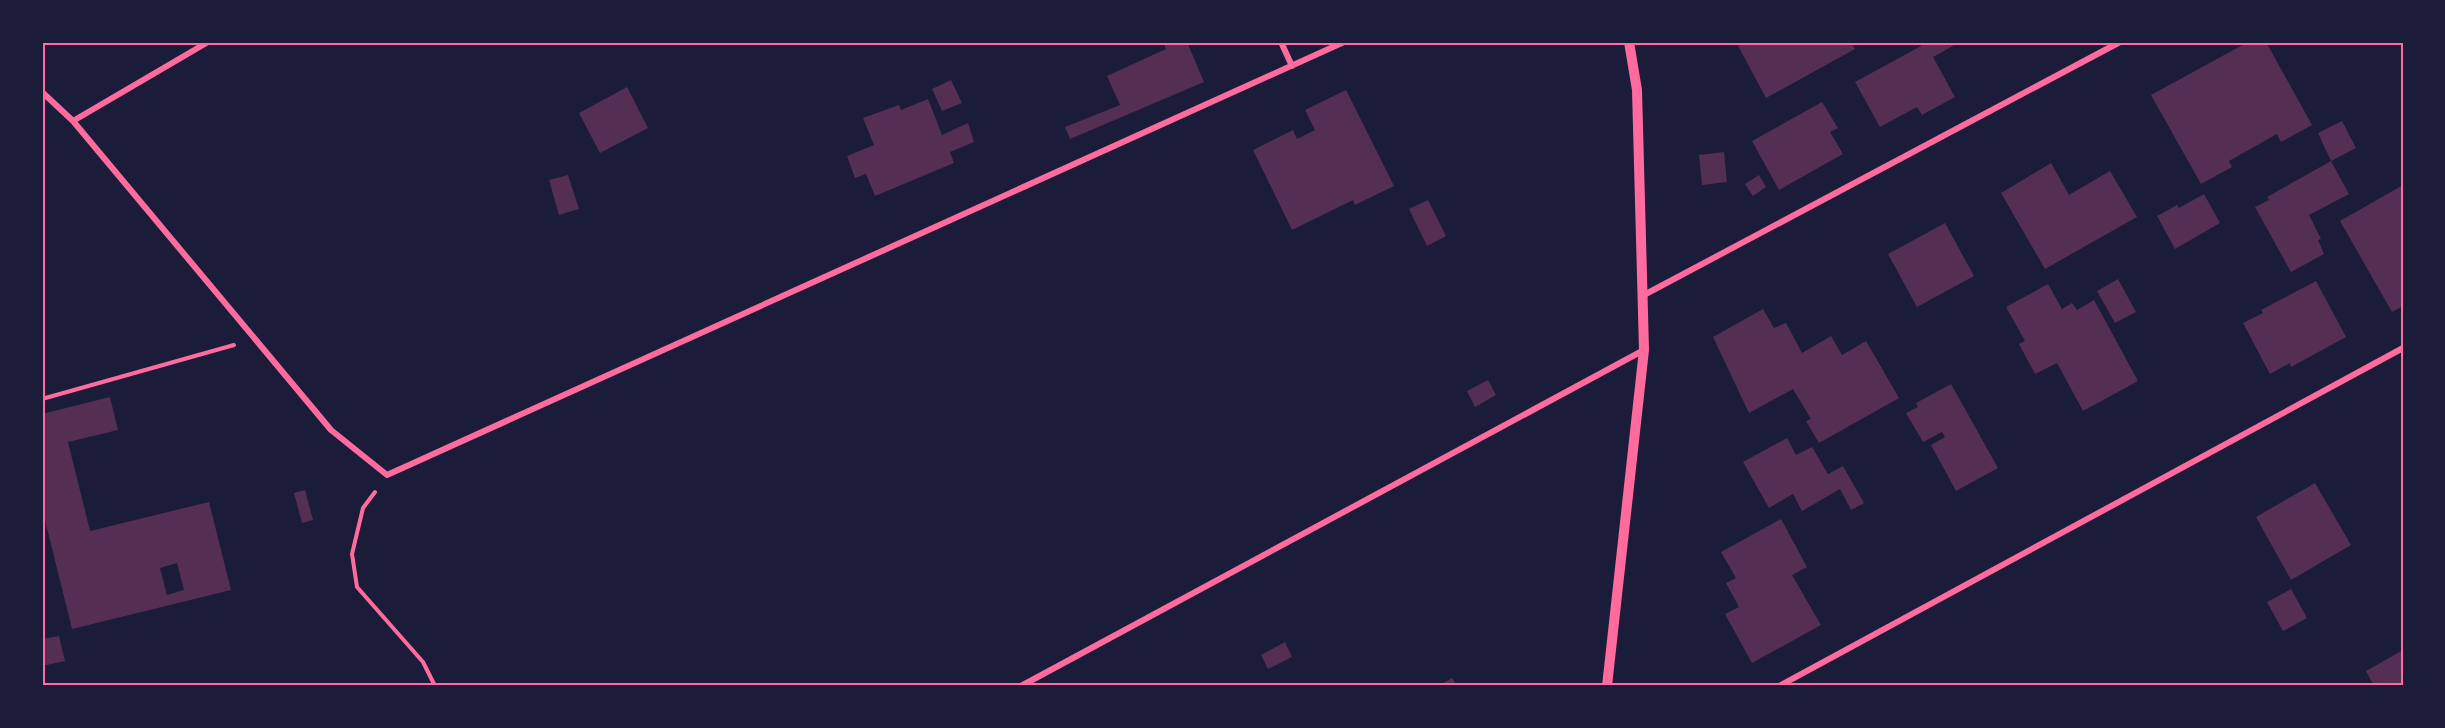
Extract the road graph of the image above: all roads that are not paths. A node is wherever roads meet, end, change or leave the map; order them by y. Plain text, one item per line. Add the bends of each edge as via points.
1 (208, 42) edge
2 (1281, 42) edge
3 (1344, 42) edge
4 (1629, 42) edge
5 (2120, 42) edge
6 (1292, 66) junction
7 (42, 92) edge
8 (73, 121) junction
9 (1642, 296) junction
10 (2403, 348) edge
11 (1644, 350) junction
12 (1021, 686) edge
13 (1607, 686) edge
14 (1779, 686) edge

1 - 8 street
2 - 6 street
3 - 6 street
4 - 9 street via 1637,90
5 - 9 street
6 - 8 street via 387,475 331,430
7 - 8 street
9 - 11 street
10 - 14 street
11 - 12 street
11 - 13 street

